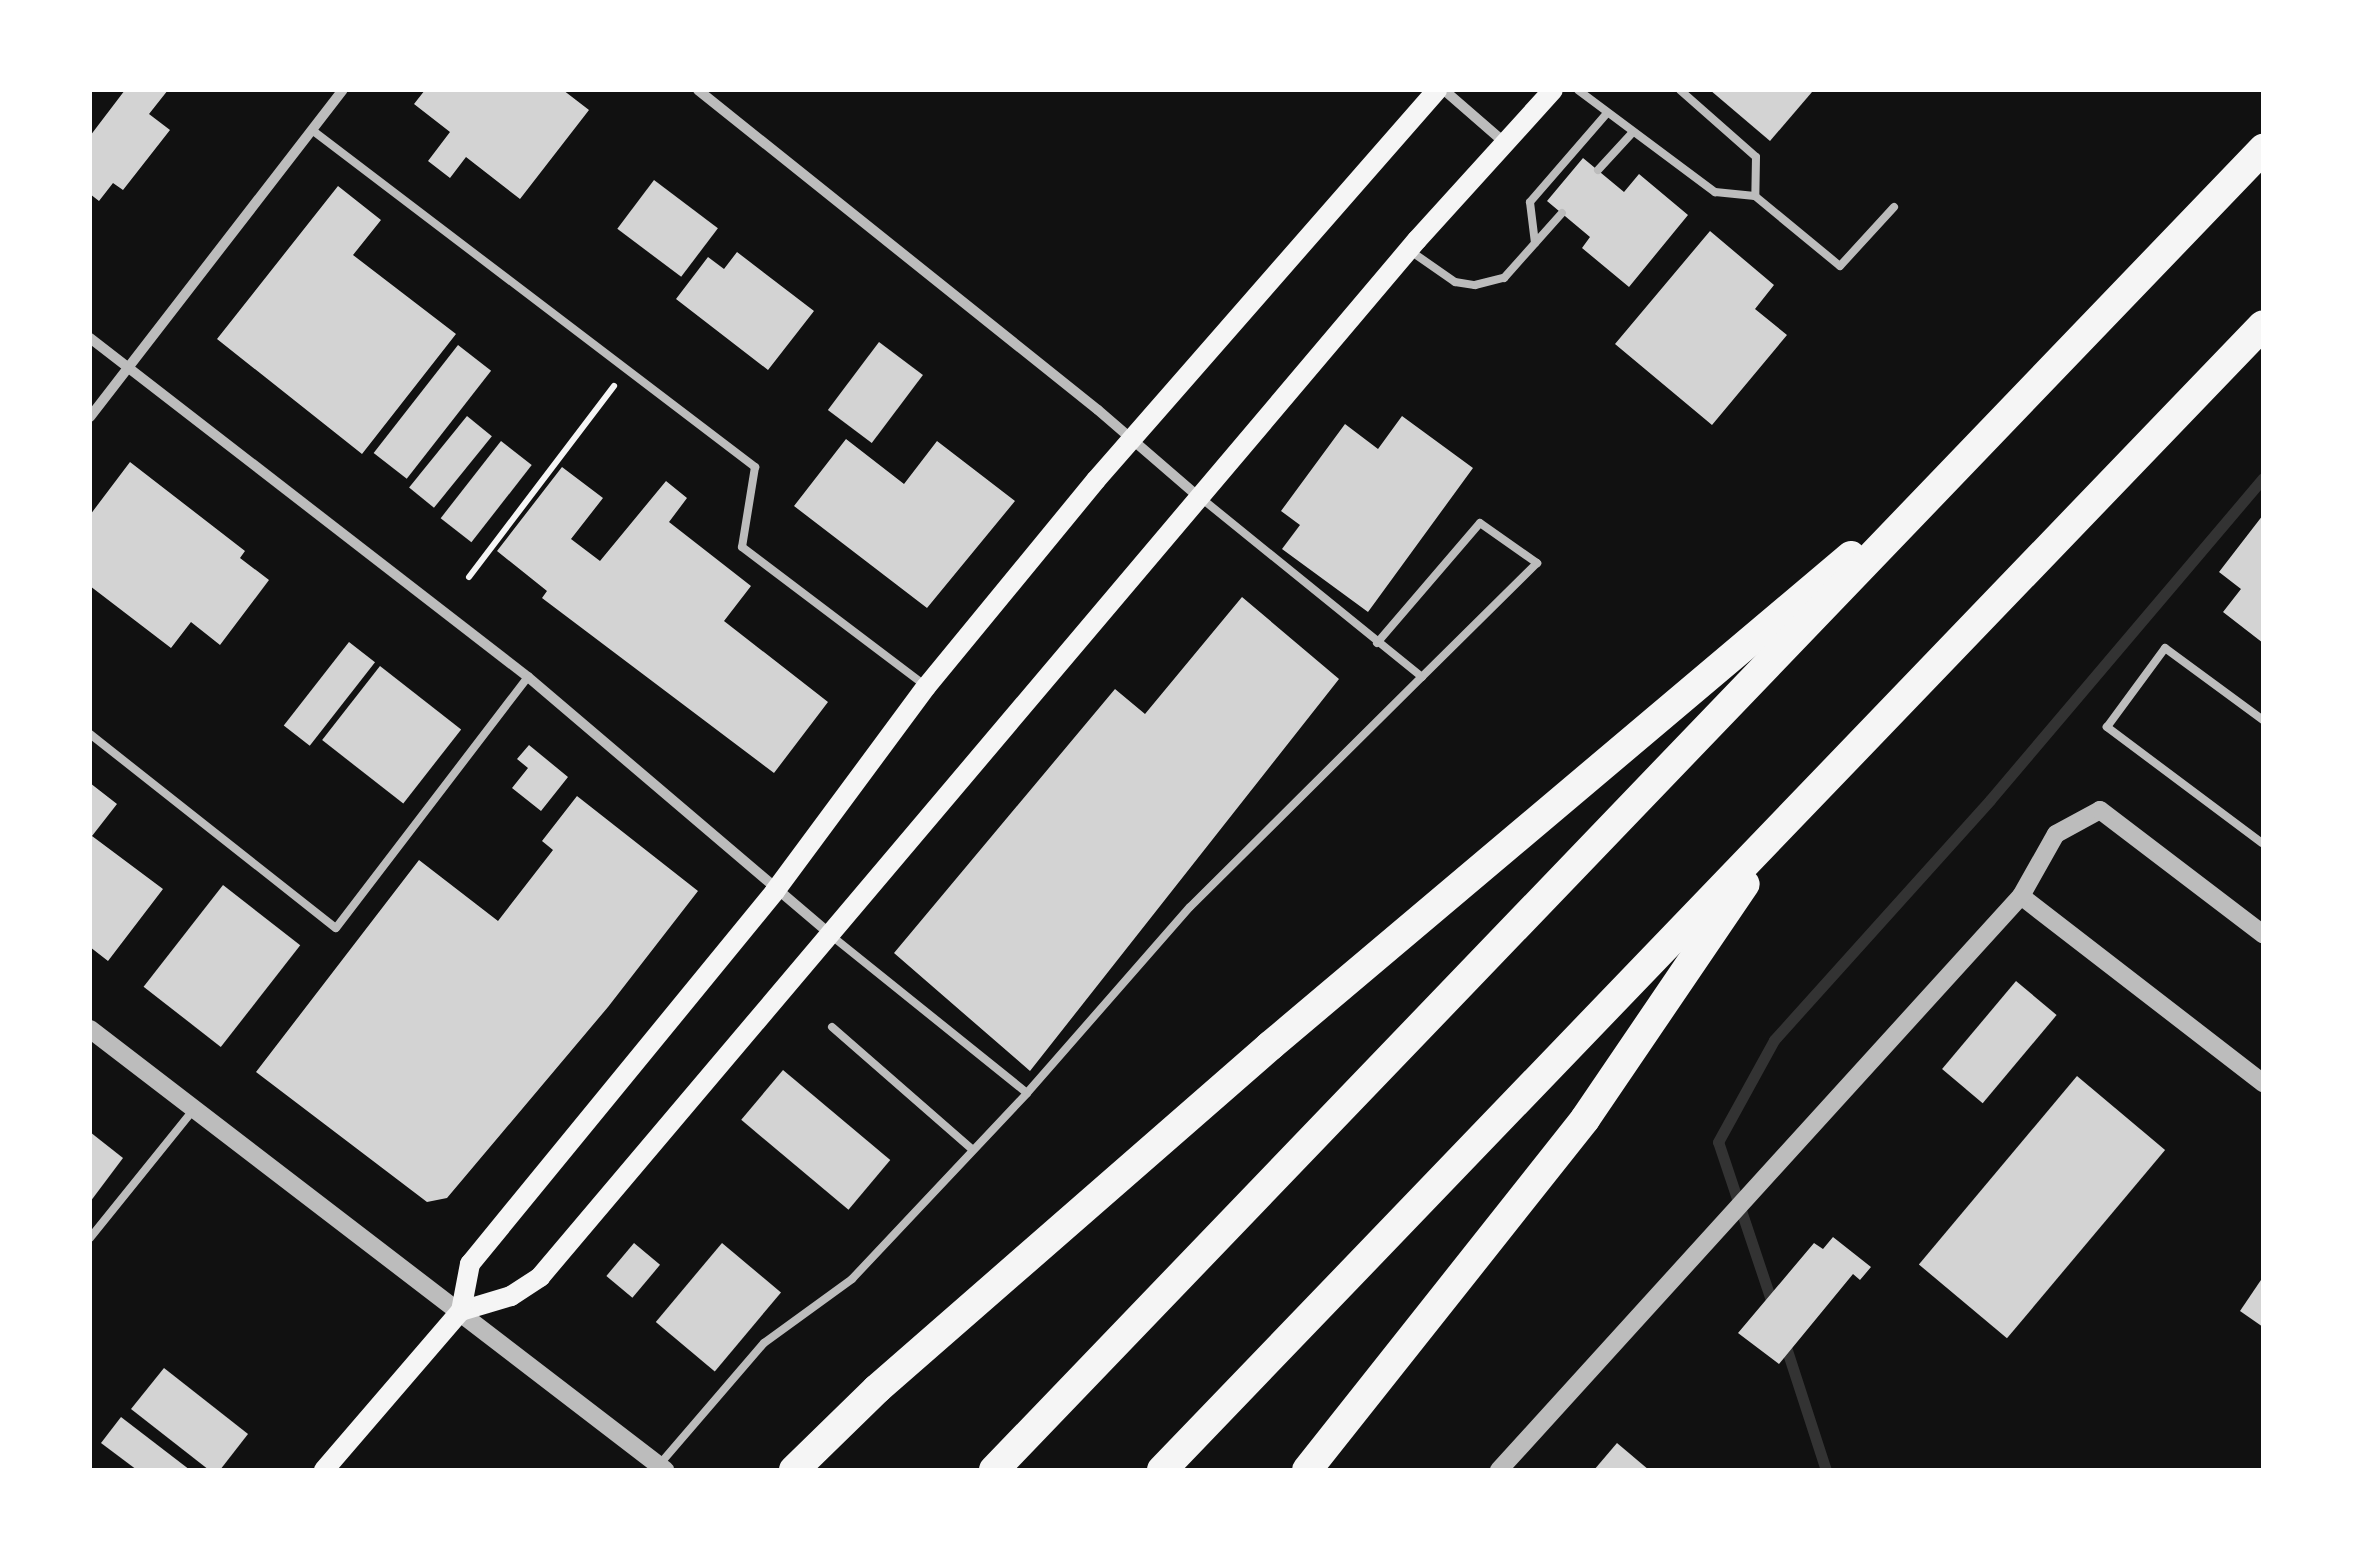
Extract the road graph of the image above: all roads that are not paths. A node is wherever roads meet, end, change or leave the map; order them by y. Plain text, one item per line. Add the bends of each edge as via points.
1 (343, 90) edge
2 (698, 90) edge
3 (1441, 90) edge
4 (1552, 90) edge
5 (1578, 90) edge
6 (1680, 90) edge
7 (1608, 113) junction
8 (312, 130) junction
9 (1632, 133) junction
10 (1506, 143) junction
11 (2263, 149) edge
12 (1598, 170) dead end
13 (1755, 196) junction
14 (1894, 208) dead end
15 (1562, 213) dead end
16 (1535, 243) junction
17 (1409, 250) junction
18 (2263, 325) edge
19 (90, 338) edge
20 (128, 368) junction
21 (90, 417) edge
22 (1132, 440) junction
23 (1972, 454) junction
24 (1200, 498) junction
25 (1377, 643) junction
26 (1422, 676) junction
27 (528, 677) junction
28 (926, 687) junction
29 (2263, 720) edge
30 (90, 734) edge
31 (1790, 818) junction
32 (2263, 843) edge
33 (775, 891) junction
34 (2021, 896) junction
35 (830, 934) junction
36 (2263, 934) edge
37 (832, 1027) dead end
38 (90, 1029) edge
39 (2263, 1083) edge
40 (1027, 1093) junction
41 (196, 1108) junction
42 (973, 1150) junction
43 (90, 1238) edge
44 (461, 1311) junction
45 (662, 1468) edge
46 (324, 1470) edge
47 (794, 1470) edge
48 (994, 1470) edge
49 (1162, 1470) edge
50 (1307, 1470) edge
51 (1499, 1470) edge

1 - 8 street
2 - 22 street
3 - 10 street
3 - 22 main road
4 - 10 main road
5 - 7 lane
6 - 13 lane via 1756,156
7 - 9 lane
7 - 16 lane via 1530,202
8 - 20 street
8 - 28 lane via 754,466 742,547
9 - 12 lane
9 - 13 lane via 1715,192
10 - 17 main road
11 - 23 highway
13 - 14 lane via 1840,266
15 - 16 lane
16 - 17 lane via 1504,278 1475,285 1455,282
17 - 24 main road
18 - 31 highway
19 - 20 street
20 - 21 street
20 - 27 street
22 - 24 street
22 - 28 main road
23 - 47 highway via 1241,1071 877,1389
23 - 48 highway
24 - 25 lane
24 - 35 main road
25 - 26 lane
25 - 26 lane via 1480,523 1537,563
26 - 40 lane via 1190,907
27 - 30 lane via 336,928
27 - 33 street
28 - 33 main road
29 - 32 lane via 2165,648 2107,727
31 - 49 highway
31 - 50 highway via 1584,1119
33 - 35 street
33 - 44 main road via 480,1249 470,1264
34 - 36 street via 2056,834 2100,810
34 - 39 street
34 - 51 street
35 - 40 lane
35 - 44 main road via 540,1277 511,1296
37 - 42 lane
38 - 41 street
40 - 42 lane
41 - 43 lane
41 - 44 street
42 - 45 lane via 852,1279 764,1343
44 - 45 street
44 - 46 main road

